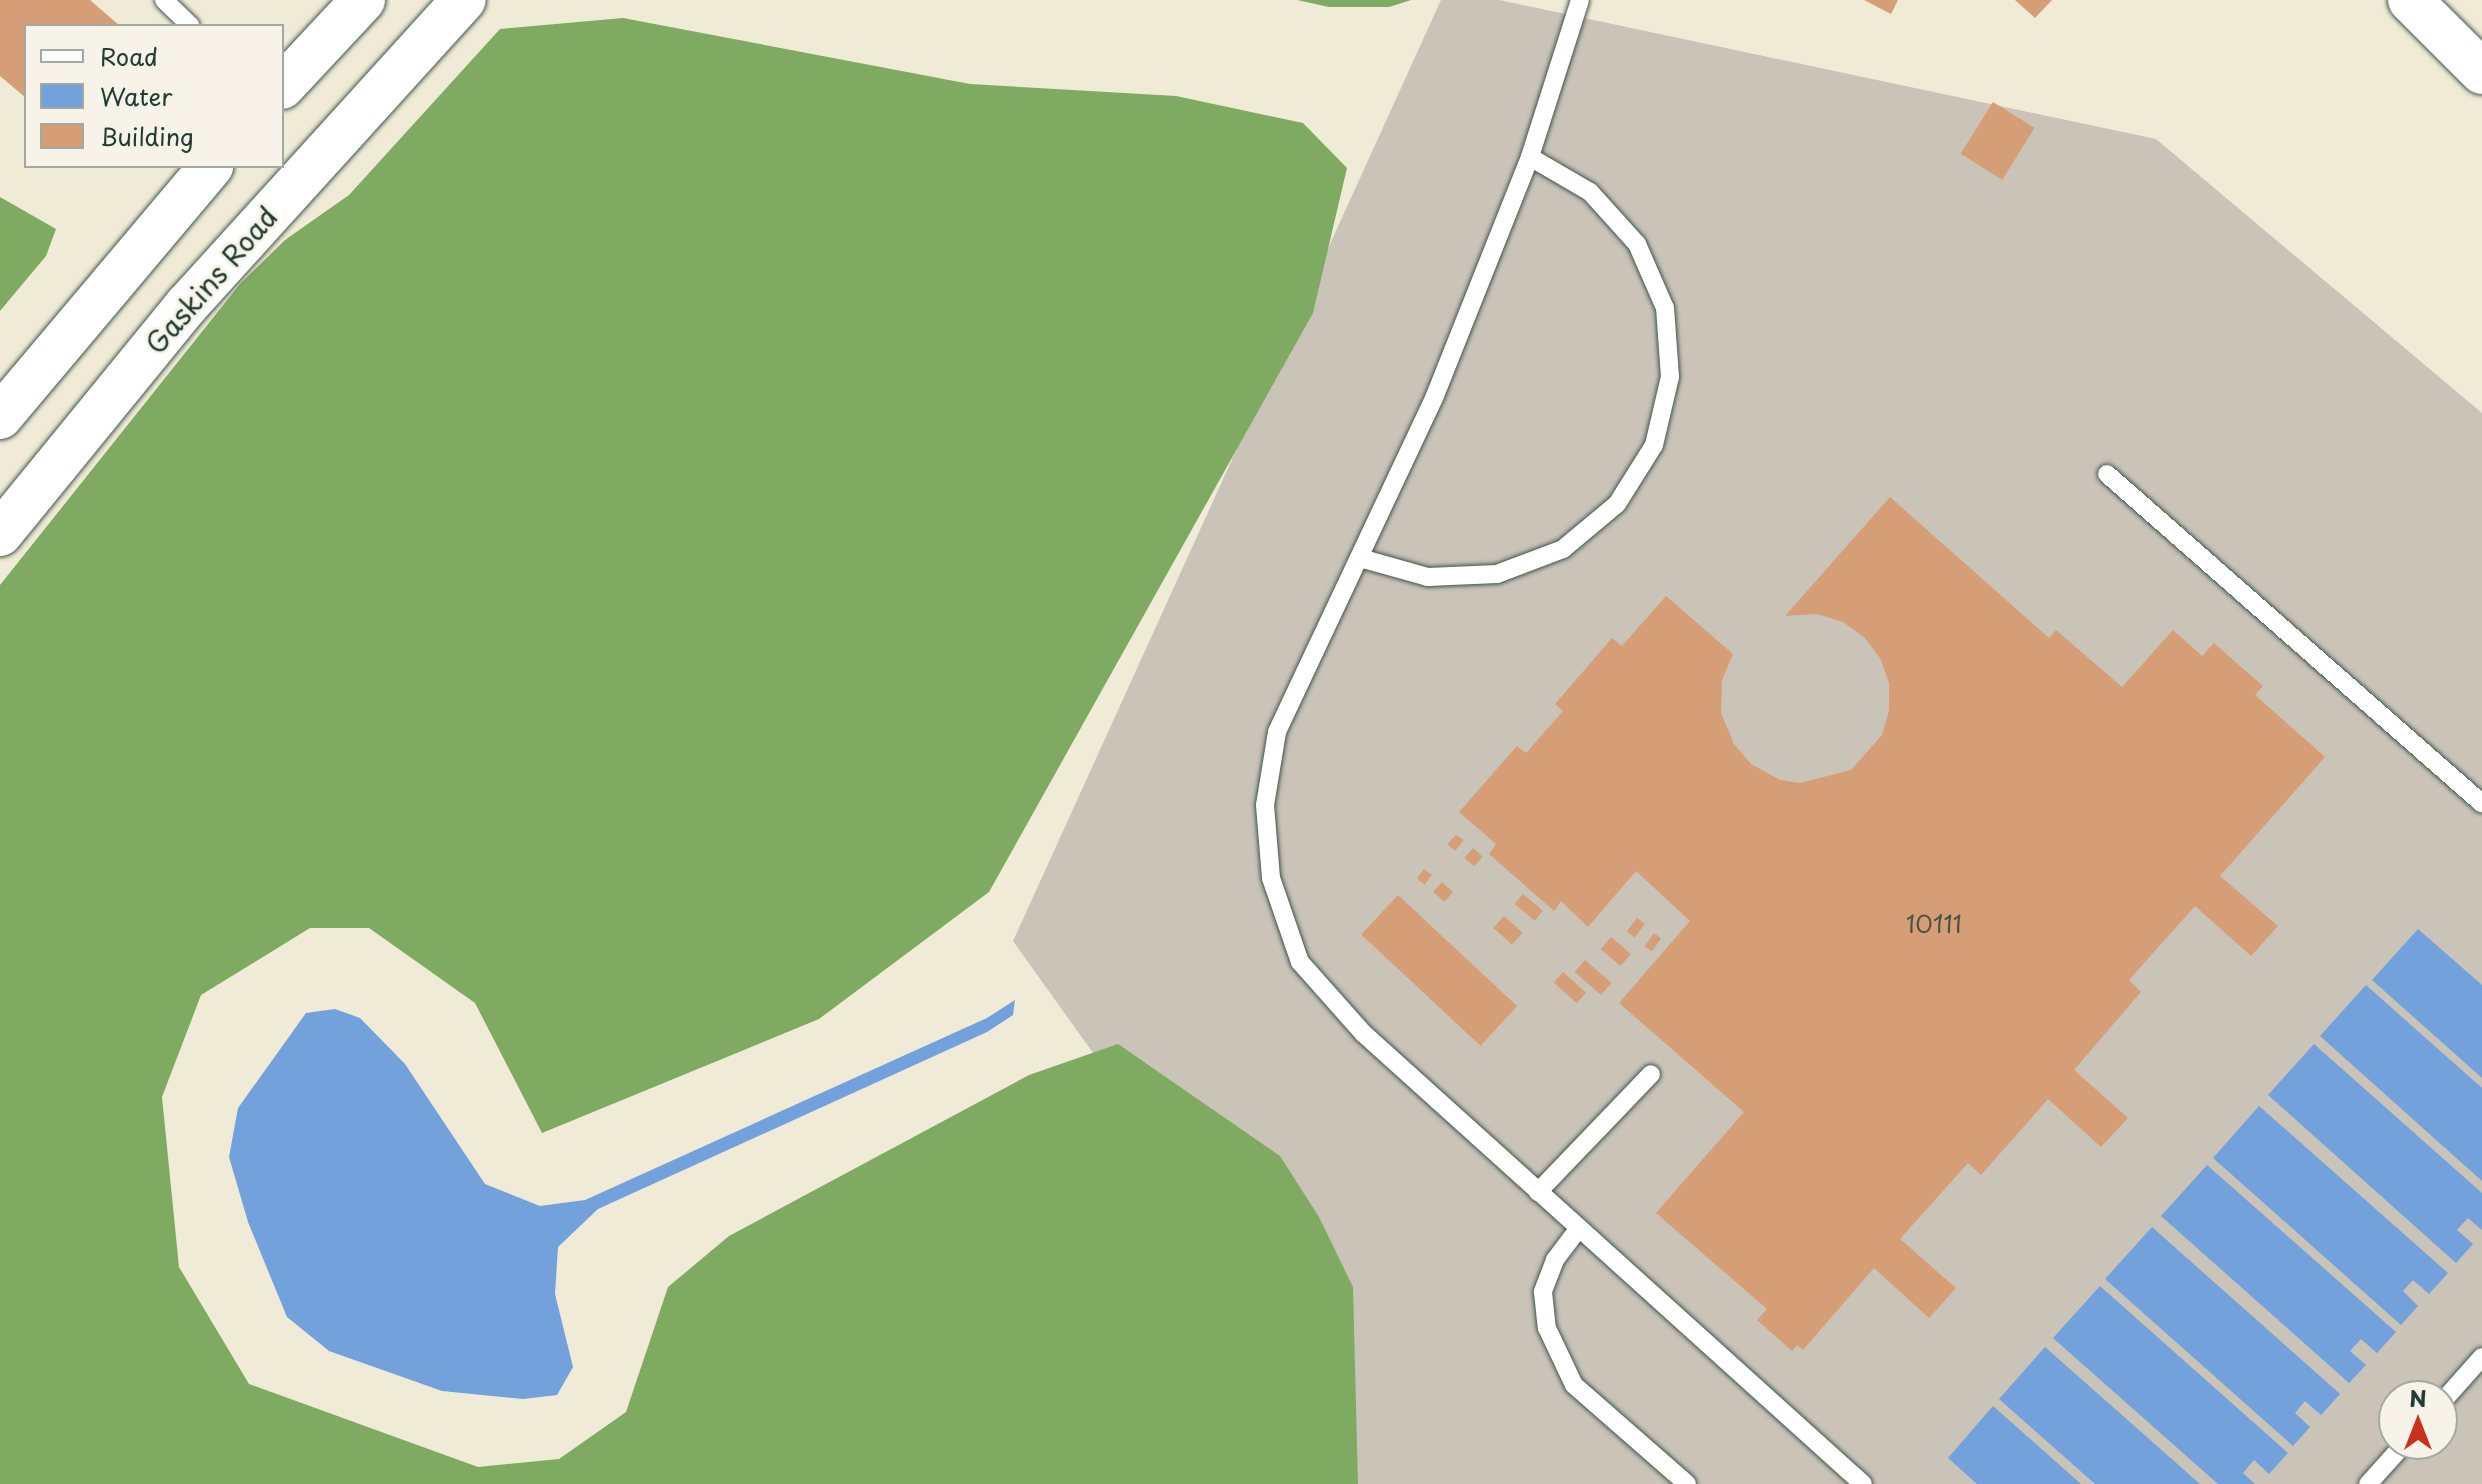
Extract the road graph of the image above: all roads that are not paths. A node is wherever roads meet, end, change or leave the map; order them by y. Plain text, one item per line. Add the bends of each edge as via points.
1 (164, 0) edge
2 (363, 0) edge
3 (464, 0) edge
4 (1580, 0) edge
5 (2410, 0) edge
6 (189, 24) edge
7 (2482, 72) edge
8 (284, 85) edge
9 (1530, 157) junction
10 (209, 168) edge
11 (0, 417) edge
12 (2107, 474) dead end
13 (0, 534) edge
14 (1360, 558) junction
15 (2482, 803) edge
16 (1651, 1074) dead end
17 (1538, 1192) junction
18 (1579, 1228) junction
19 (2482, 1357) edge
20 (2458, 1384) edge
21 (2390, 1460) edge
22 (1687, 1484) edge
23 (1863, 1484) edge
24 (2368, 1484) edge

1 - 6 lane
2 - 8 main road
3 - 13 main road, Gaskins Road via 187,305
4 - 9 lane
5 - 7 main road
9 - 14 lane via 1435,396
9 - 14 lane via 1590,192 1637,244 1659,295 1670,377 1654,445 1617,504 1563,549 1510,569 1428,577
10 - 11 main road
12 - 15 lane
14 - 17 lane via 1277,732 1265,805 1271,878 1300,962 1363,1033
16 - 17 lane
17 - 18 lane
18 - 22 lane via 1555,1260 1543,1292 1547,1328 1574,1385
18 - 23 lane
19 - 20 lane
21 - 24 lane

